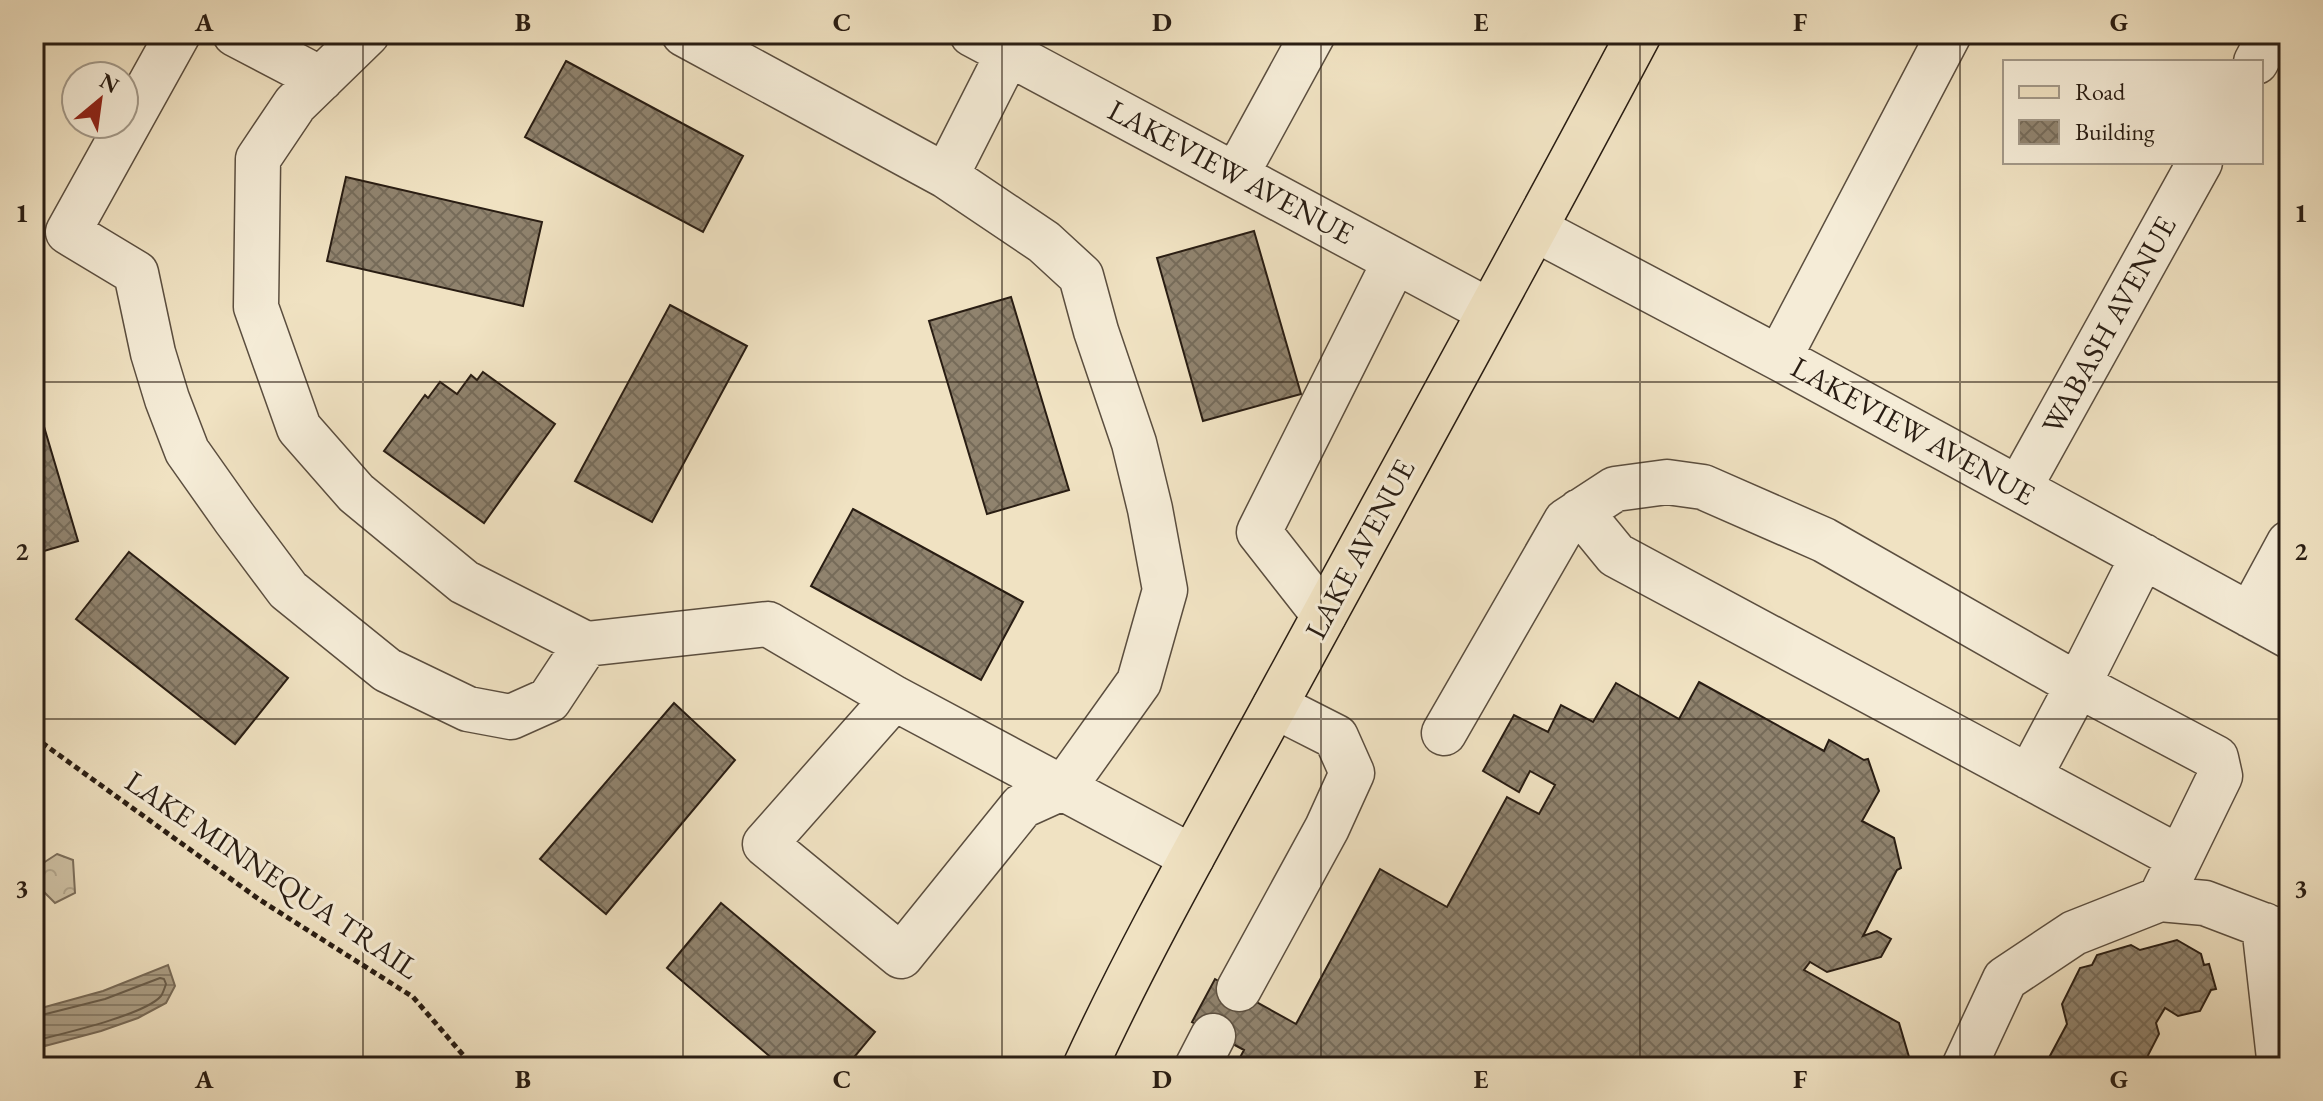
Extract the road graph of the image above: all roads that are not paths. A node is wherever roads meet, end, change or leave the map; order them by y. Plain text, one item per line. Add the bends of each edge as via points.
1 (178, 34) edge
2 (235, 34) edge
3 (367, 34) edge
4 (684, 34) edge
5 (1313, 34) edge
6 (1639, 34) edge
7 (1949, 34) edge
8 (2271, 34) edge
9 (999, 41) edge
10 (2257, 60) edge
11 (321, 79) junction
12 (2199, 164) edge
13 (1236, 175) junction
14 (946, 176) junction
15 (1535, 229) junction
16 (1395, 261) junction
17 (1489, 311) junction
18 (1779, 358) junction
19 (2019, 488) junction
20 (1580, 511) junction
21 (2289, 543) edge
22 (2143, 556) junction
23 (1324, 615) junction
24 (2250, 615) junction
25 (2289, 636) edge
26 (586, 644) junction
27 (2078, 685) junction
28 (894, 698) junction
29 (1275, 706) junction
30 (1444, 733) dead end
31 (2029, 777) junction
32 (1064, 787) junction
33 (1192, 857) junction
34 (2180, 858) junction
35 (2160, 899) junction
36 (2276, 930) edge
37 (1239, 989) dead end
38 (1085, 1067) edge
39 (1964, 1067) edge
40 (2280, 1067) edge

1 - 26 street via 68,232 136,273 153,353 187,451 288,590 387,670 468,709 511,717 549,700
2 - 11 street
3 - 11 street
4 - 14 street
5 - 13 street
6 - 15 main road, LAKE AVENUE
7 - 18 street
8 - 10 street
9 - 13 street, LAKEVIEW AVENUE
9 - 14 street
11 - 26 street via 295,104 258,159 256,307 299,428 356,493 464,582
12 - 19 street, WABASH AVENUE
13 - 16 street, LAKEVIEW AVENUE
14 - 32 street via 1044,242 1081,276 1150,509 1165,590 1139,682
15 - 17 main road, LAKE AVENUE
15 - 18 street, LAKEVIEW AVENUE
16 - 17 street, LAKEVIEW AVENUE
16 - 23 street via 1259,532
17 - 23 main road, LAKE AVENUE
18 - 19 street, LAKEVIEW AVENUE
19 - 22 street, LAKEVIEW AVENUE
20 - 27 street via 1615,489 1667,482 1703,487 1824,540
20 - 30 street via 1566,521
20 - 31 street via 1616,555
21 - 24 street
22 - 24 street, LAKEVIEW AVENUE
22 - 27 street
23 - 29 main road, LAKE AVENUE
24 - 25 street, LAKEVIEW AVENUE
26 - 28 street via 768,624
27 - 31 street
27 - 34 street via 2216,758 2220,776
28 - 32 street
28 - 32 street via 765,844 901,956 1022,806
29 - 33 main road, LAKE AVENUE
29 - 37 street via 1336,737 1352,773
31 - 34 street
32 - 33 street
33 - 38 main road, LAKE AVENUE
34 - 35 street
35 - 36 street via 2205,903
35 - 39 street via 2074,933 2005,979
36 - 40 street

